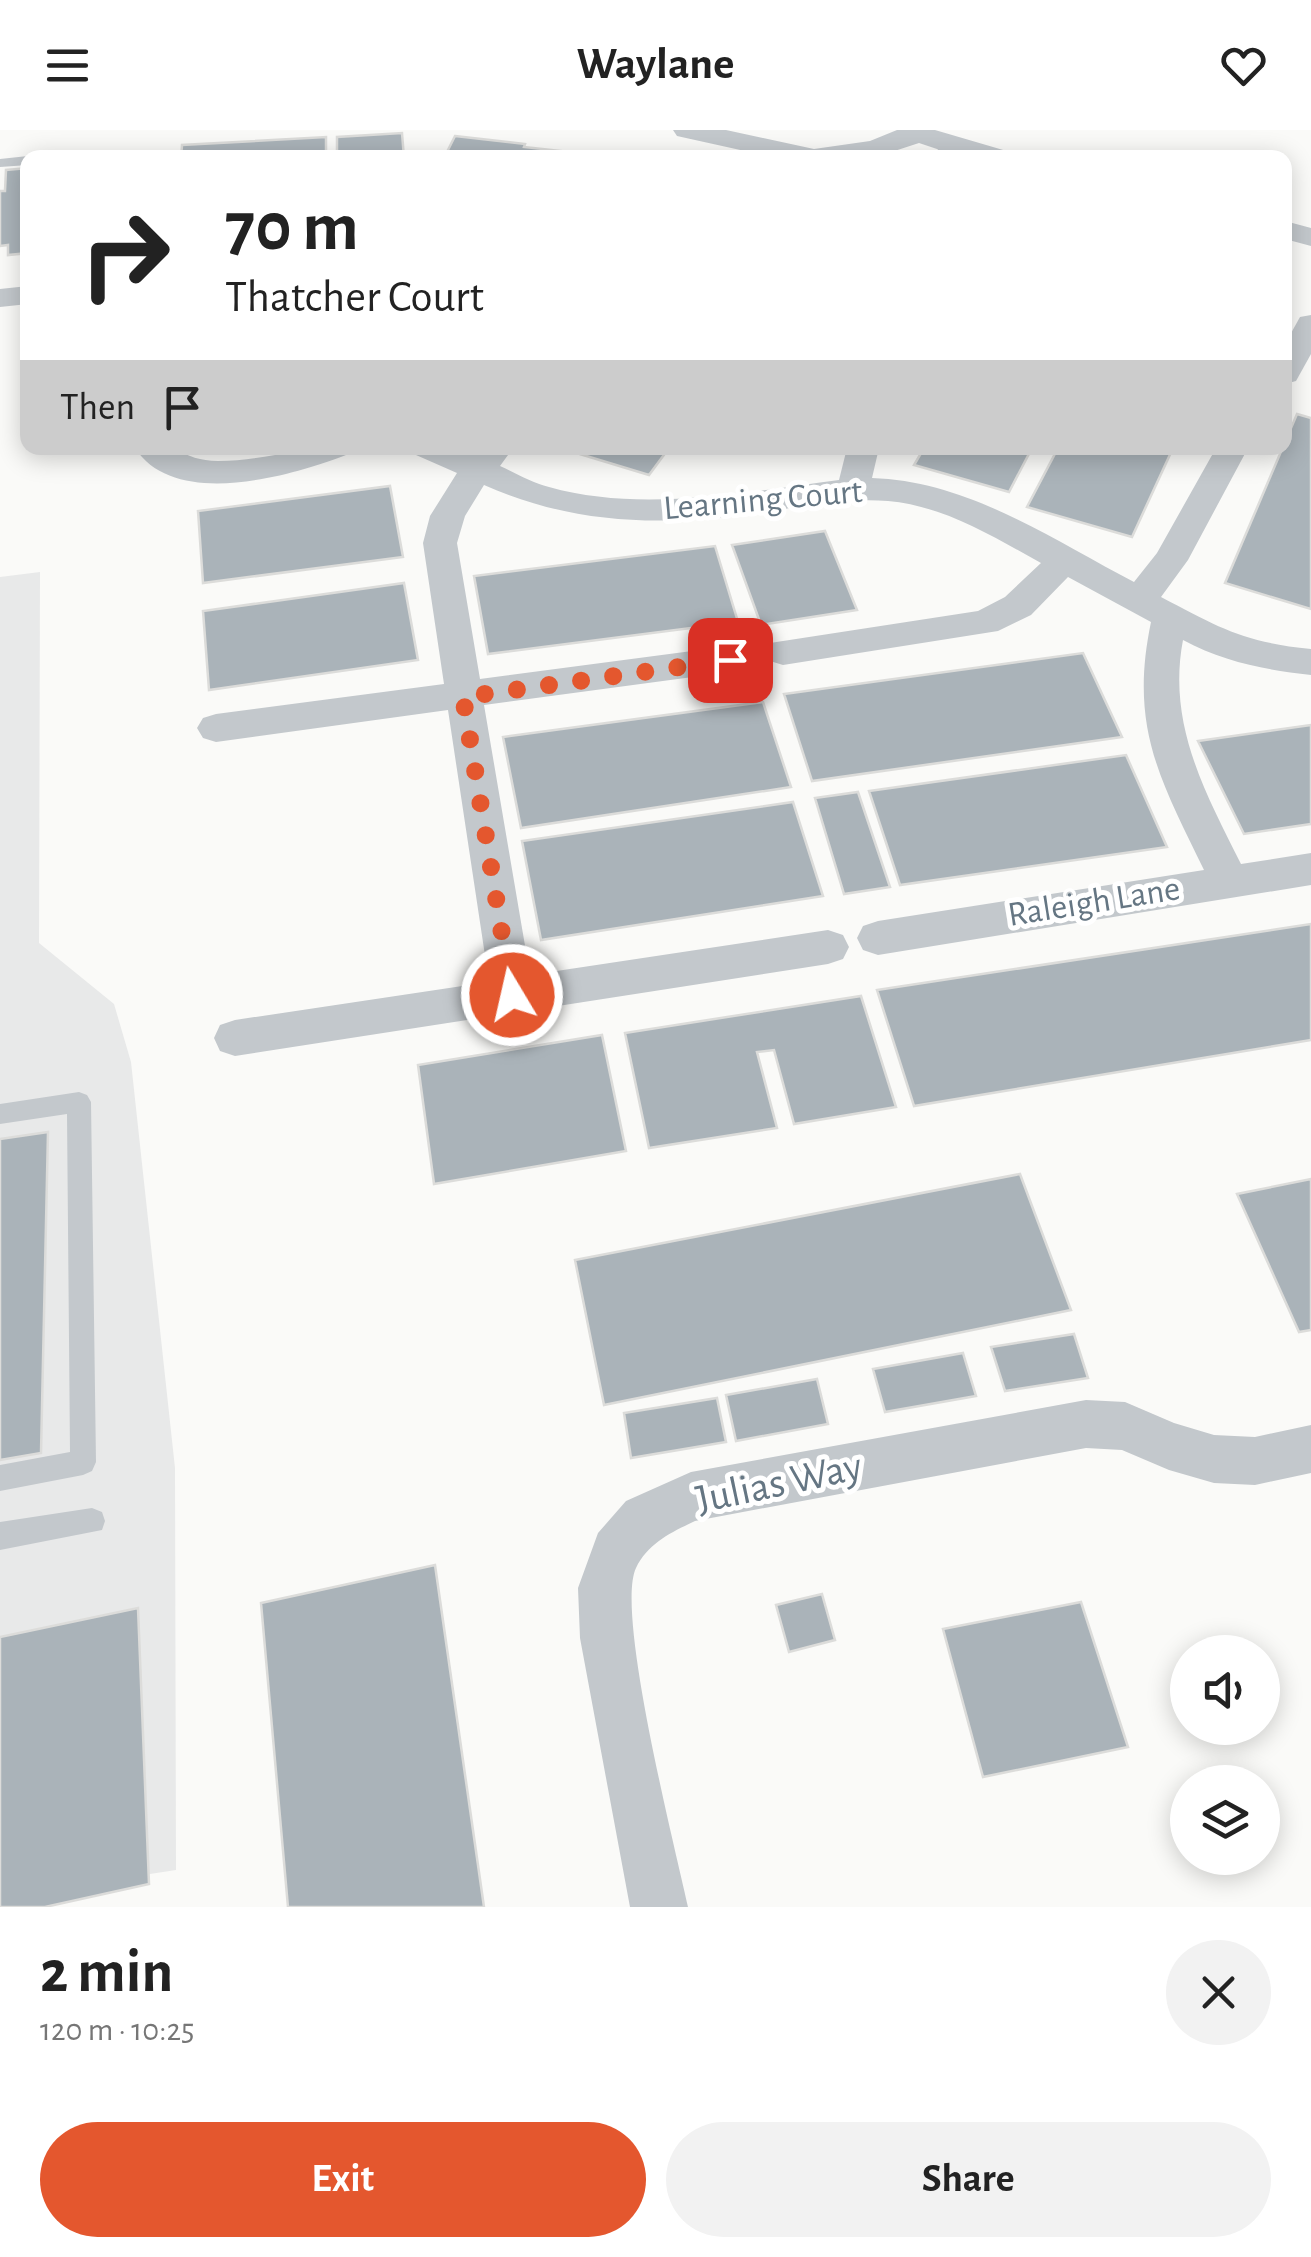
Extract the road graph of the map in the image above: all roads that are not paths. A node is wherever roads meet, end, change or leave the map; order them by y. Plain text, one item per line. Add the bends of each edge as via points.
1 (687, 130) edge
2 (914, 132) edge
3 (762, 150) edge
4 (859, 150) edge
5 (942, 150) edge
6 (1311, 324) edge
7 (1292, 361) edge
8 (157, 455) edge
9 (310, 455) edge
10 (462, 455) edge
11 (861, 455) edge
12 (1228, 455) edge
13 (487, 460) edge
14 (853, 489) junction
15 (1064, 561) junction
16 (1154, 609) junction
17 (783, 652) dead end
18 (730, 660) dead end
19 (1311, 662) edge
20 (463, 697) junction
21 (216, 728) dead end
22 (1311, 869) edge
23 (1229, 880) junction
24 (878, 938) dead end
25 (828, 947) dead end
26 (512, 995) junction
27 (235, 1038) dead end
28 (0, 1114) edge
29 (1311, 1449) edge
30 (0, 1478) edge
31 (92, 1522) dead end
32 (0, 1536) edge
33 (659, 1907) edge

1 - 3 street
2 - 4 street
2 - 5 street
6 - 7 street
8 - 9 street via 195,473 273,466
10 - 13 street, Learning Court
11 - 14 street
12 - 16 street via 1172,560
13 - 14 street, Learning Court via 541,496 619,510
13 - 20 street via 443,518 440,543
14 - 15 street, Learning Court via 892,490 967,508
15 - 16 street, Learning Court
15 - 17 street via 1018,606 985,622
16 - 19 street, Learning Court via 1222,645
16 - 23 street via 1164,738
18 - 20 street
20 - 21 street
20 - 26 street
22 - 23 street, Raleigh Lane
23 - 24 street, Raleigh Lane
25 - 26 street
26 - 27 street
28 - 30 lane via 79,1102 82,1462
29 - 33 street, Julias Way via 1255,1460 1214,1459 1125,1426 1086,1424 691,1497 644,1518 616,1551 604,1588 606,1638
31 - 32 lane

